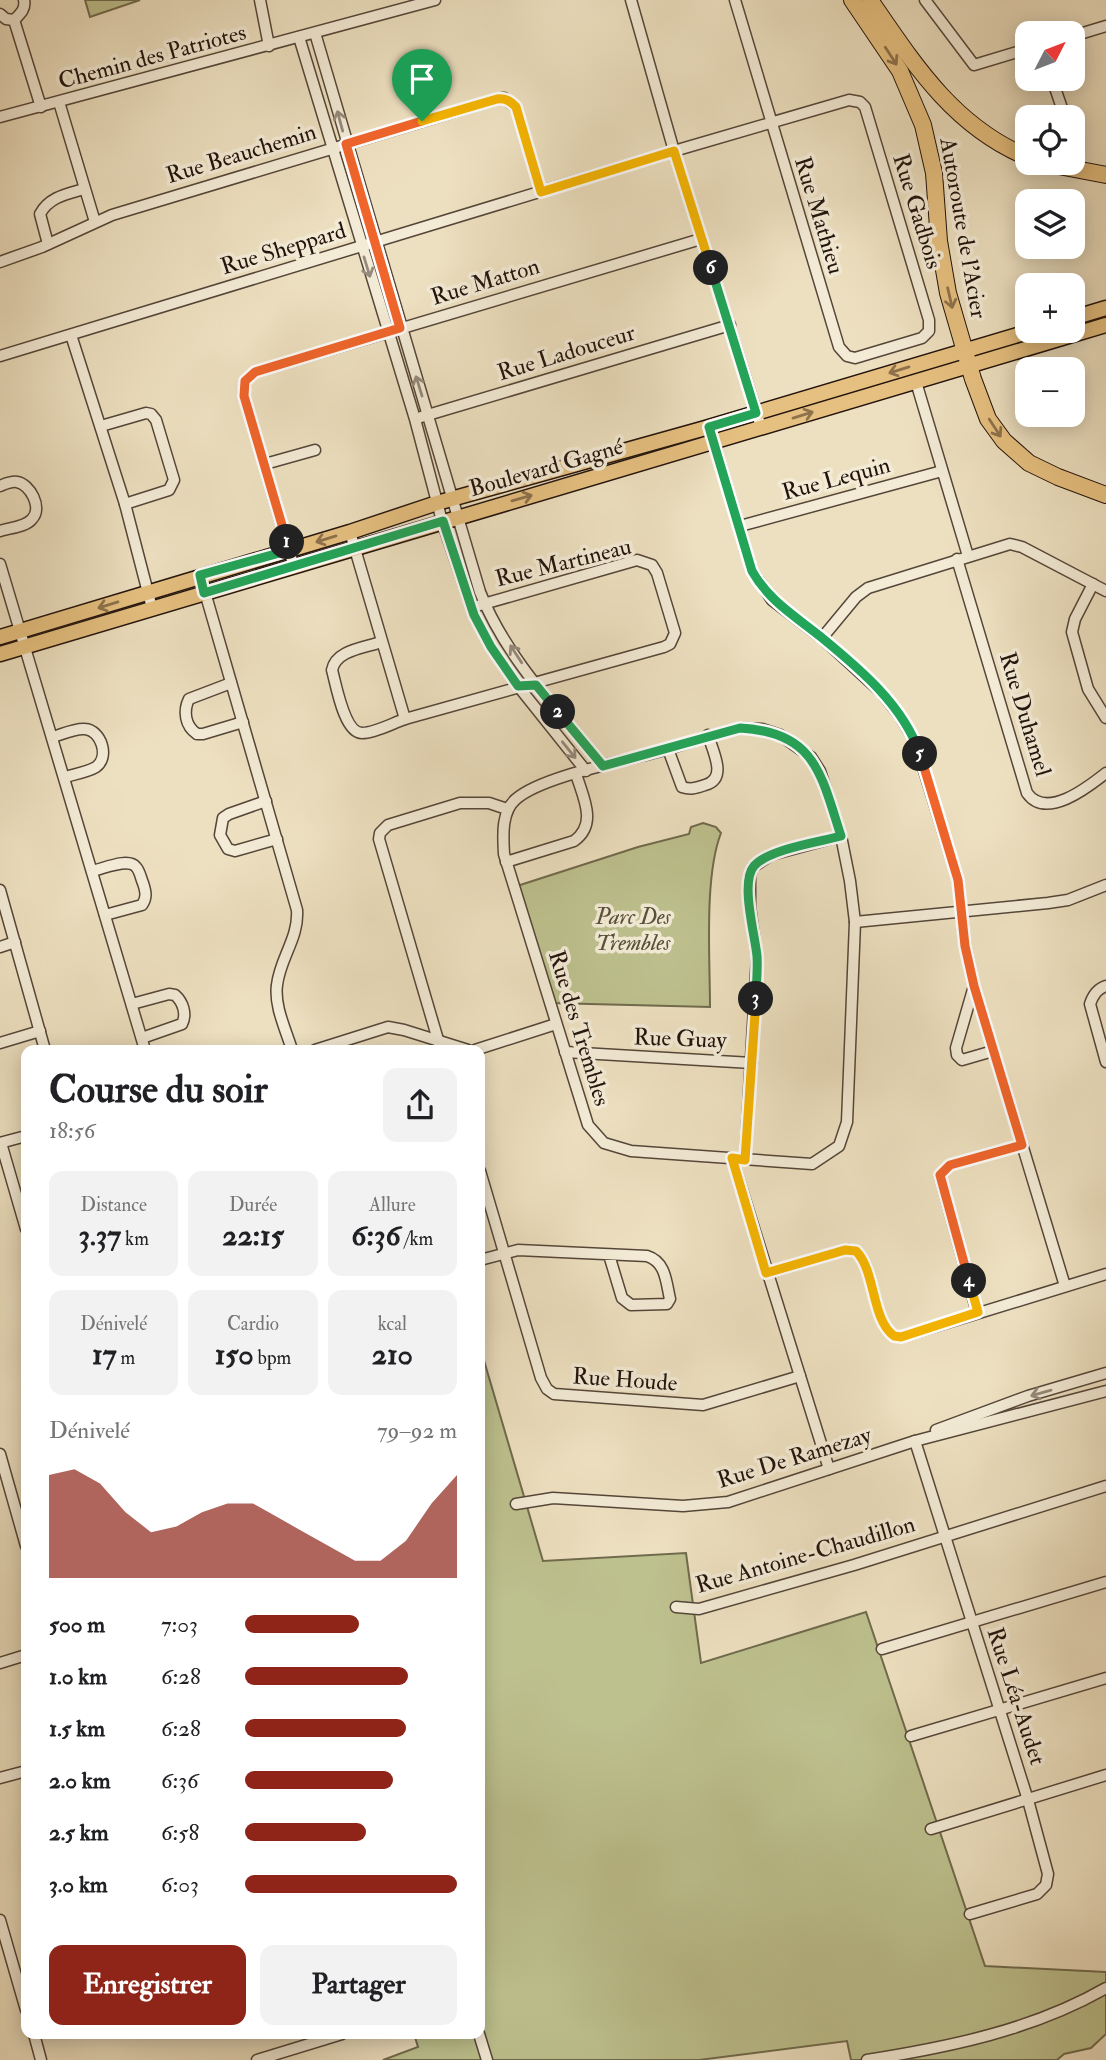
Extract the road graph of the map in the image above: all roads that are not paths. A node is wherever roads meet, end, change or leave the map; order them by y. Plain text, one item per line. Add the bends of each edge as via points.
1 (24, 0) edge
2 (260, 0) edge
3 (435, 0) edge
4 (631, 0) edge
5 (735, 0) edge
6 (852, 0) edge
7 (870, 0) edge
8 (925, 0) edge
9 (0, 14) edge
10 (14, 20) junction
11 (1106, 26) edge
12 (1085, 32) edge
13 (315, 33) junction
14 (299, 37) junction
15 (269, 46) junction
16 (1015, 53) edge
17 (59, 102) junction
18 (860, 102) joint
19 (41, 107) junction
20 (0, 117) edge
21 (771, 123) junction
22 (346, 144) junction
23 (331, 148) junction
24 (674, 151) junction
25 (1015, 152) edge
26 (1085, 171) edge
27 (1106, 175) edge
28 (84, 189) junction
29 (541, 192) junction
30 (94, 222) junction
31 (701, 239) junction
32 (375, 241) junction
33 (48, 244) junction
34 (360, 246) junction
35 (5, 260) edge
36 (1106, 308) edge
37 (1085, 314) edge
38 (730, 325) junction
39 (1106, 325) edge
40 (400, 328) junction
41 (387, 332) junction
42 (928, 333) joint
43 (71, 335) junction
44 (1015, 338) edge
45 (0, 356) edge
46 (966, 358) junction
47 (916, 382) junction
48 (756, 413) junction
49 (428, 415) junction
50 (415, 419) junction
51 (101, 426) junction
52 (709, 427) junction
53 (761, 427) junction
54 (714, 441) junction
55 (314, 450) dead end
56 (265, 464) junction
57 (943, 471) junction
58 (0, 486) edge
59 (1106, 495) edge
60 (444, 501) junction
61 (125, 505) junction
62 (449, 519) junction
63 (740, 526) junction
64 (0, 531) edge
65 (350, 531) junction
66 (353, 548) junction
67 (290, 550) junction
68 (962, 557) junction
69 (0, 564) edge
70 (294, 566) junction
71 (200, 575) junction
72 (1093, 583) junction
73 (1106, 591) edge
74 (148, 593) junction
75 (204, 593) junction
76 (485, 604) junction
77 (152, 608) junction
78 (471, 608) junction
79 (21, 631) junction
80 (0, 638) edge
81 (822, 638) junction
82 (381, 642) junction
83 (25, 646) junction
84 (0, 654) edge
85 (231, 684) junction
86 (536, 685) junction
87 (518, 686) junction
88 (405, 719) junction
89 (1106, 719) edge
90 (243, 722) junction
91 (708, 735) junction
92 (53, 737) junction
93 (668, 749) junction
94 (603, 766) junction
95 (581, 772) junction
96 (1106, 773) edge
97 (65, 777) junction
98 (266, 801) junction
99 (507, 809) junction
100 (841, 836) junction
101 (277, 839) junction
102 (506, 862) junction
103 (92, 871) junction
104 (1106, 885) edge
105 (0, 890) edge
106 (962, 910) junction
107 (105, 915) junction
108 (855, 922) junction
109 (15, 942) junction
110 (0, 947) edge
111 (974, 986) junction
112 (1106, 986) edge
113 (132, 1004) junction
114 (556, 1024) junction
115 (40, 1031) junction
116 (142, 1038) junction
117 (0, 1043) edge
118 (44, 1045) edge
119 (144, 1045) edge
120 (291, 1045) edge
121 (330, 1045) edge
122 (438, 1045) edge
123 (440, 1045) edge
124 (485, 1047) edge
125 (993, 1051) junction
126 (565, 1052) junction
127 (1106, 1062) edge
128 (752, 1063) junction
129 (21, 1137) edge
130 (1, 1143) edge
131 (1022, 1145) junction
132 (732, 1158) junction
133 (745, 1160) junction
134 (485, 1187) edge
135 (21, 1212) edge
136 (505, 1252) junction
137 (609, 1255) junction
138 (485, 1258) edge
139 (766, 1273) junction
140 (1106, 1274) edge
141 (1065, 1286) junction
142 (978, 1312) junction
143 (1103, 1374) edge
144 (800, 1376) junction
145 (1106, 1391) edge
146 (915, 1441) junction
147 (0, 1454) edge
148 (829, 1469) junction
149 (1106, 1486) edge
150 (516, 1504) dead end
151 (21, 1528) edge
152 (944, 1537) junction
153 (1106, 1582) edge
154 (676, 1607) dead end
155 (972, 1623) junction
156 (882, 1648) dead end
157 (21, 1656) edge
158 (0, 1662) edge
159 (1106, 1678) edge
160 (1000, 1711) junction
161 (911, 1736) dead end
162 (21, 1772) edge
163 (1106, 1775) edge
164 (0, 1778) edge
165 (1028, 1800) junction
166 (931, 1829) dead end
167 (970, 1914) dead end
168 (0, 1920) edge
169 (5, 1956) edge
170 (1106, 1988) edge
171 (21, 1997) edge
172 (35, 2039) edge
173 (326, 2039) edge
174 (481, 2039) edge
175 (41, 2060) edge
176 (257, 2060) edge
177 (487, 2060) edge
178 (867, 2060) edge

1 - 10 street via 22,13
2 - 15 street
3 - 13 street, Chemin des Patriotes
4 - 24 street
5 - 21 street, Rue Mathieu
6 -> 46 highway, Autoroute de l'Acier via 900,71 923,125 934,173 943,265
7 - 25 highway, Autoroute de l'Acier via 959,115
8 - 16 street via 974,65
9 - 10 street
10 - 19 street
11 - 12 street
13 - 14 street, Chemin des Patriotes
22 -> 13 street
14 - 15 street, Chemin des Patriotes
14 - 23 street
15 - 17 street, Chemin des Patriotes
17 - 19 street, Chemin des Patriotes
17 - 28 street
18 - 21 street, Rue Sheppard via 849,100
18 - 42 street, Rue Gadbois via 929,320
19 - 20 street, Chemin des Patriotes
21 - 24 street, Rue Sheppard
21 - 42 street, Rue Mathieu via 841,350 855,358
22 - 23 street, Rue Beauchemin
22 - 29 street, Rue Beauchemin via 504,98 516,107
22 - 32 street
23 - 30 street, Rue Beauchemin
23 - 34 street
24 - 29 street, Rue Sheppard
24 - 31 street
26 - 27 highway
28 - 30 street
28 - 33 street via 43,207 40,214
29 - 32 street, Rue Sheppard
30 - 33 street, Rue Beauchemin
31 - 38 street
31 - 40 street, Rue Matton
32 - 34 street, Rue Sheppard
32 - 40 street
33 - 35 street, Rue Beauchemin
34 -> 41 street
34 - 43 street, Rue Sheppard
36 - 37 main road
38 - 48 street
38 - 49 street, Rue Ladouceur
39 - 46 main road, Boulevard Gagné
40 - 41 street, Rue Matton
49 -> 40 street
41 - 50 street
41 - 56 street, Rue Matton via 255,372 245,381 244,396
43 - 45 street, Rue Sheppard
43 - 51 street
44 - 46 main road, Boulevard Gagné
46 - 47 main road, Boulevard Gagné
46 -> 48 main road, Boulevard Gagné
46 -> 59 highway, Autoroute de l'Acier via 985,412 1008,446 1039,469
53 -> 47 main road, Boulevard Gagné
47 - 57 street, Rue Duhamel
48 - 52 main road, Boulevard Gagné
48 - 53 street
49 - 50 street, Rue Ladouceur
49 - 60 street
50 - 60 street
51 - 61 street
51 - 61 street via 146,413 156,420 174,480 169,490
52 - 54 street
52 - 60 main road, Boulevard Gagné
53 - 54 main road, Boulevard Gagné
62 -> 54 main road, Boulevard Gagné
54 - 63 street
55 - 56 street
56 - 67 street
57 - 63 street, Rue Lequin
57 - 68 street, Rue Duhamel
58 - 64 street via 24,485 36,509 27,523
60 - 62 street
60 - 65 main road, Boulevard Gagné
61 - 74 street
62 - 66 main road, Boulevard Gagné
62 - 76 street
62 - 78 street
63 - 81 street via 761,587
65 - 66 street
65 -> 67 main road, Boulevard Gagné
66 - 70 main road, Boulevard Gagné
66 - 82 street
67 - 70 street
67 - 71 main road, Boulevard Gagné
68 - 72 street via 1010,544
68 - 81 street via 868,589
68 - 96 street, Rue Duhamel via 1027,793 1033,801 1045,804 1063,800
69 - 79 street
70 - 75 main road, Boulevard Gagné
71 - 74 main road, Boulevard Gagné
71 - 75 street
72 - 73 street
72 - 89 street via 1072,632 1088,689
74 - 77 street
74 -> 79 main road, Boulevard Gagné
75 - 77 main road, Boulevard Gagné
75 - 85 street
76 - 78 street, Rue Martineau
86 -> 76 street
76 - 86 street, Rue Martineau via 637,560 652,565 675,632 670,643
77 - 83 main road, Boulevard Gagné
78 - 87 street
79 - 80 main road, Boulevard Gagné
79 - 83 street
81 - 106 street via 883,693 915,741 958,880
82 - 88 street
82 - 88 street via 339,656 334,662 332,670 347,723 363,733
83 - 84 main road, Boulevard Gagné
83 - 92 street
85 - 90 street
85 - 90 street via 192,696 185,710 189,726 203,734
86 - 87 street
86 - 94 street
87 - 88 street
87 -> 95 street
90 - 98 street
91 - 93 street, Rue des Trembles
91 - 93 street via 718,769 711,784 682,787
91 - 100 street, Rue des Trembles via 762,729 797,746 820,771
92 - 97 street
92 - 97 street via 89,729 101,742 103,760 97,766
93 - 94 street, Rue des Trembles
94 - 95 street, Rue des Trembles
95 - 99 street, Rue des Trembles via 534,789
95 - 102 street via 589,817 579,837
97 - 103 street
98 - 101 street
98 - 101 street via 223,818 220,835 228,849 235,851
99 - 102 street, Rue des Trembles
99 - 123 street via 489,803 460,803 388,825 380,833
100 - 108 street, Rue des Trembles
100 - 128 street via 771,855 753,867 748,883 757,957
101 - 120 street via 297,910 296,930 276,988
102 - 114 street, Rue des Trembles
103 - 107 street
103 - 107 street via 132,864 144,887 142,905
104 - 106 street via 1048,904
105 - 109 street
106 - 108 street
106 - 111 street
107 - 113 street
108 - 133 street, Rue des Trembles via 847,1122 839,1146 812,1164
109 - 110 street
109 - 115 street
111 - 125 street
111 - 125 street via 957,1055 962,1060
112 - 127 street via 1093,995 1090,1004
113 - 116 street
113 - 116 street via 169,994 182,1004 182,1024
114 - 124 street
114 - 126 street, Rue des Trembles
115 - 117 street
115 - 118 street
116 - 119 street
121 - 122 street via 388,1027
125 - 131 street
126 - 128 street, Rue Guay
126 - 132 street, Rue des Trembles via 588,1125 604,1143 631,1152
128 - 133 street
129 - 130 street
130 - 135 street
131 - 141 street
131 - 142 street via 950,1165 940,1175
132 - 133 street, Rue des Trembles
132 - 139 street
134 - 136 street, Rue Houde
136 - 137 street
136 - 138 street
136 - 144 street, Rue Houde via 541,1378 547,1389 561,1397 703,1405
137 - 137 street via 647,1256 659,1262 670,1299 667,1304 626,1303
139 - 142 street via 845,1250 856,1251 885,1327 894,1336
139 - 144 street
140 - 141 street
141 - 142 street
143 - 145 street
143 -> 146 street, Rue De Ramezay via 1028,1396
144 - 148 street
145 - 146 street, Rue De Ramezay
146 - 148 street, Rue De Ramezay
146 - 152 street, Rue Léa-Audet
147 - 151 street
148 - 150 street, Rue De Ramezay via 707,1505 553,1498
149 - 152 street, Rue Antoine-Chaudillon
152 - 154 street, Rue Antoine-Chaudillon via 699,1609
152 - 155 street, Rue Léa-Audet
153 - 155 street
155 - 156 street
155 - 160 street, Rue Léa-Audet
157 - 158 street
159 - 160 street
160 - 161 street
160 - 165 street, Rue Léa-Audet
162 - 164 street
163 - 165 street
165 - 166 street
165 - 167 street, Rue Léa-Audet via 1048,1874 1046,1885 1037,1894
168 - 169 street
169 - 171 street
170 - 178 street via 1075,2005 1000,2033
172 - 175 street
173 - 176 street
174 - 177 street

